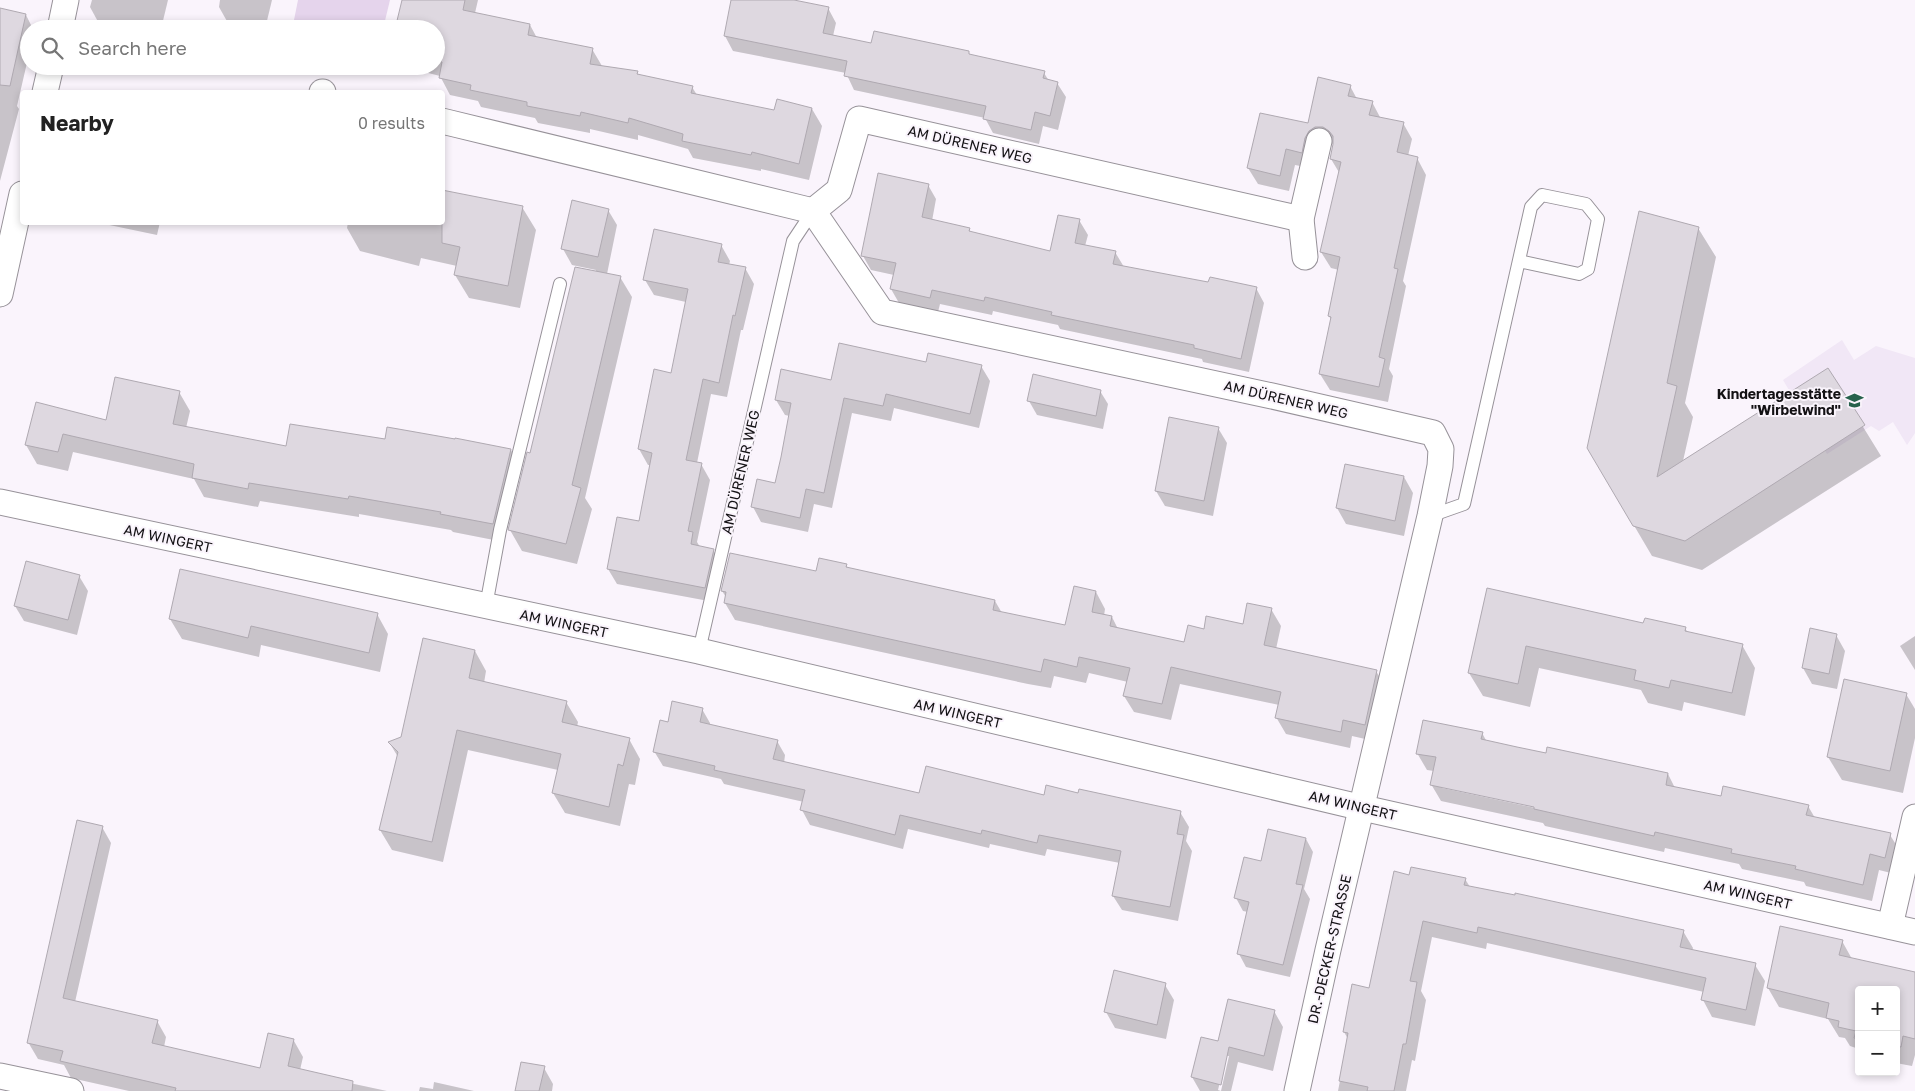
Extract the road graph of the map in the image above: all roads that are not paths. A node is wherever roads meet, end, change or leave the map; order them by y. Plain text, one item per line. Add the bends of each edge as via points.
1 (66, 0) edge
2 (62, 20) edge
3 (49, 75) edge
4 (45, 90) edge
5 (445, 122) edge
6 (1319, 141) dead end
7 (20, 203) edge
8 (813, 210) junction
9 (1301, 219) junction
10 (1305, 257) dead end
11 (1519, 261) junction
12 (560, 284) dead end
13 (0, 294) edge
14 (0, 502) edge
15 (1430, 516) junction
16 (486, 606) junction
17 (699, 652) junction
18 (1363, 808) junction
19 (1915, 818) edge
20 (1890, 926) junction
21 (1915, 932) edge
22 (0, 1076) edge
23 (71, 1091) edge
24 (1297, 1091) edge

1 - 2 street
3 - 4 street
5 - 8 street
6 - 9 street
7 - 13 street
8 - 9 street, AM DÜRENER WEG via 839,190 860,119
8 - 15 street, AM DÜRENER WEG via 882,312 1432,433 1441,450
8 - 17 lane, AM DÜRENER WEG via 793,241
9 - 10 street
11 - 11 lane via 1531,207 1542,195 1586,204 1598,219 1588,269 1579,274
11 - 15 lane via 1464,504
12 - 16 lane via 500,530
14 - 16 street, AM WINGERT
15 - 18 street, AM DÜRENER WEG
16 - 17 street, AM WINGERT
17 - 18 street, AM WINGERT
18 - 20 street, AM WINGERT
18 - 24 street, DR.-DECKER-STRASSE
19 - 20 street
20 - 21 street, AM WINGERT
22 - 23 street

